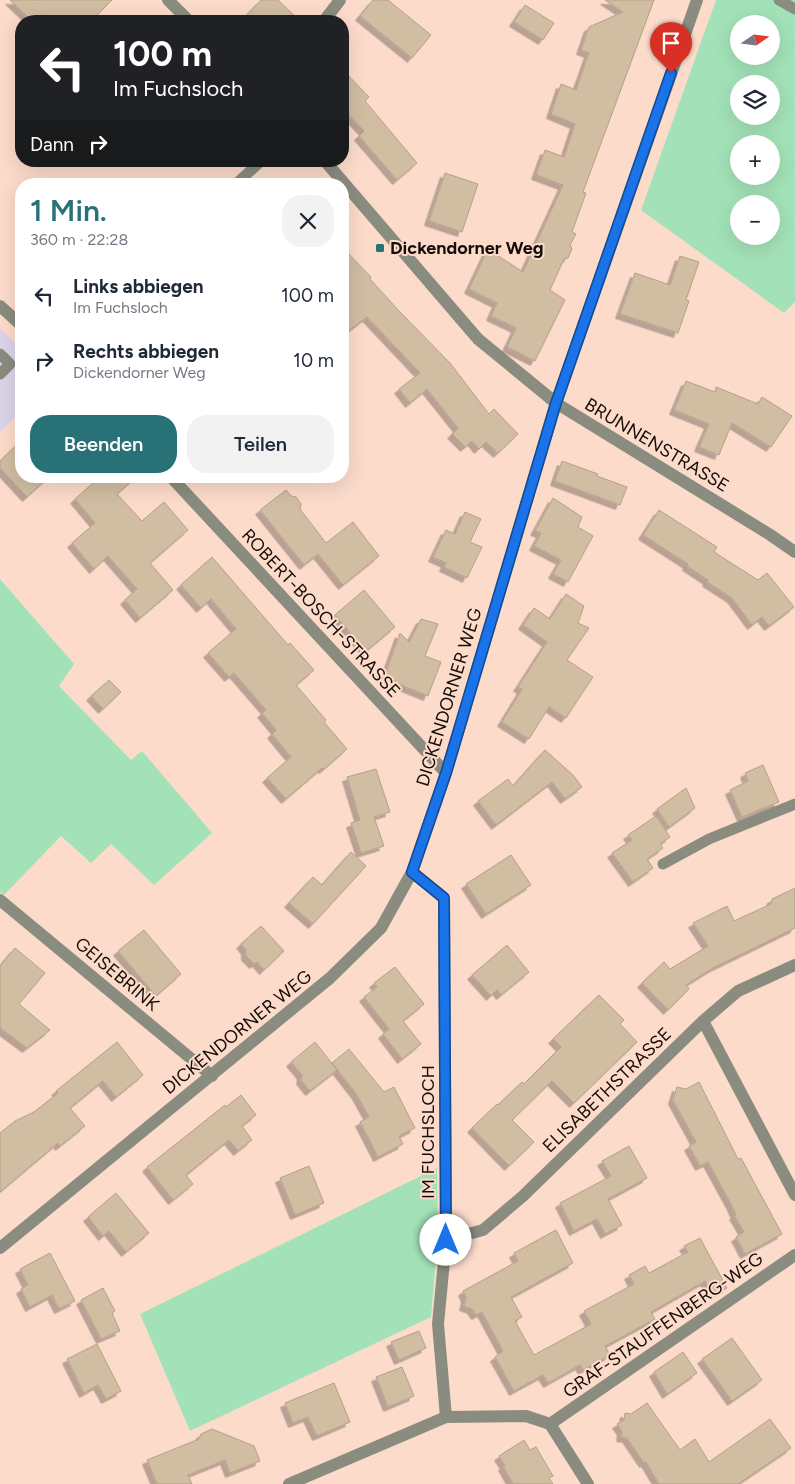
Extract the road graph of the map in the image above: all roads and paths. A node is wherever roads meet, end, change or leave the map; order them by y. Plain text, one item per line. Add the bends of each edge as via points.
1 (168, 0) edge
2 (340, 0) edge
3 (697, 0) edge
4 (779, 0) edge
5 (795, 9) edge
6 (183, 15) edge
7 (329, 15) edge
8 (254, 167) edge
9 (330, 167) edge
10 (243, 178) edge
11 (340, 178) edge
12 (349, 189) edge
13 (0, 306) edge
14 (15, 320) edge
15 (0, 354) edge
16 (0, 374) edge
17 (556, 403) junction
18 (177, 483) edge
19 (795, 552) edge
20 (446, 773) junction
21 (795, 804) edge
22 (663, 864) dead end
23 (412, 872) junction
24 (0, 900) edge
25 (795, 965) edge
26 (703, 1021) junction
27 (212, 1076) junction
28 (795, 1195) edge
29 (446, 1240) junction
30 (0, 1248) edge
31 (795, 1255) edge
32 (446, 1417) junction
33 (550, 1424) junction
34 (289, 1484) edge
35 (588, 1484) edge

1 - 6 street
2 - 7 street
3 - 17 street, DICKENDORNER WEG
4 - 5 lane
8 - 10 lane
9 - 11 street, BRUNNENSTRASSE
12 - 17 street, BRUNNENSTRASSE via 478,339
13 - 14 street
15 - 16 lane via 10,364
17 - 19 street, BRUNNENSTRASSE
17 - 20 street, DICKENDORNER WEG
18 - 20 street, ROBERT-BOSCH-STRASSE
20 - 23 street, DICKENDORNER WEG
21 - 22 lane via 709,839
23 - 27 street, DICKENDORNER WEG via 381,928 330,978
23 - 29 street, IM FUCHSLOCH via 444,898
24 - 27 street, GEISEBRINK
25 - 26 street, ELISABETHSTRASSE via 738,991
26 - 28 street
26 - 29 street, ELISABETHSTRASSE via 490,1225
27 - 30 street, DICKENDORNER WEG
29 - 32 street, IM FUCHSLOCH via 438,1324
31 - 33 street, GRAF-STAUFFENBERG-WEG
32 - 33 street via 526,1416
32 - 34 street
33 - 35 street

